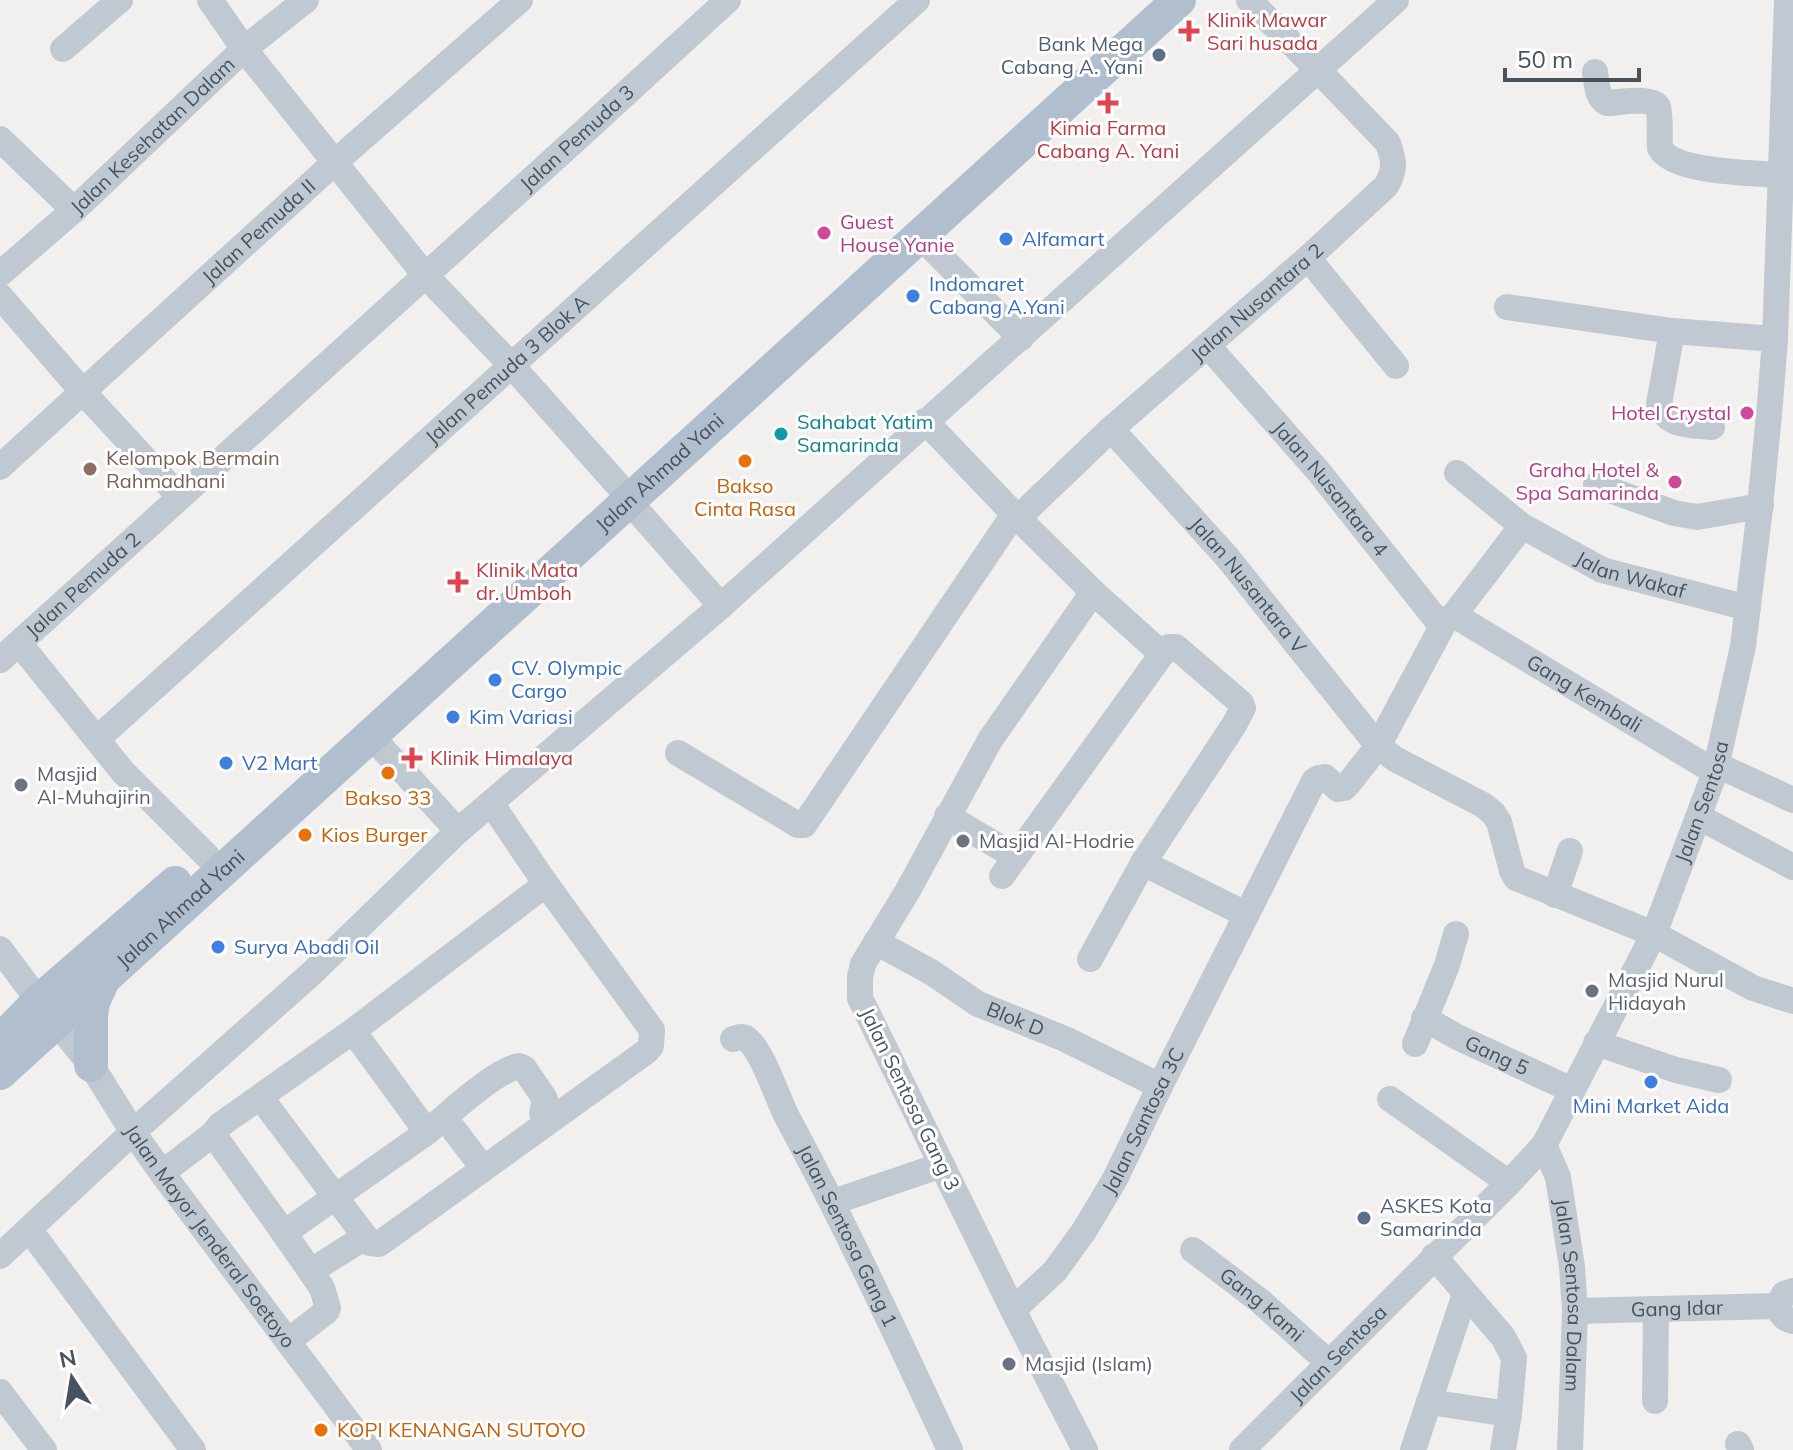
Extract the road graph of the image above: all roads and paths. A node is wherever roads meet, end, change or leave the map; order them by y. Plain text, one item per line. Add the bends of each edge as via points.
1 (120, 0) edge
2 (210, 0) edge
3 (306, 0) edge
4 (520, 0) edge
5 (728, 0) edge
6 (917, 0) edge
7 (1146, 0) edge
8 (1179, 0) edge
9 (1249, 0) edge
10 (1396, 0) edge
11 (1787, 0) edge
12 (63, 49) dead end
13 (244, 49) junction
14 (1318, 70) junction
15 (1595, 72) dead end
16 (0, 139) edge
17 (334, 163) junction
18 (1781, 175) junction
19 (74, 210) junction
20 (919, 235) junction
21 (1308, 258) junction
22 (0, 274) edge
23 (425, 275) junction
24 (0, 296) edge
25 (1507, 307) dead end
26 (1672, 331) junction
27 (1021, 338) junction
28 (1775, 339) junction
29 (1208, 346) junction
30 (512, 366) junction
31 (1396, 366) dead end
32 (83, 392) junction
33 (925, 421) junction
34 (1712, 427) dead end
35 (1111, 429) junction
36 (0, 467) edge
37 (1457, 473) dead end
38 (1596, 485) dead end
39 (622, 492) junction
40 (180, 497) junction
41 (1761, 506) junction
42 (1016, 516) junction
43 (1522, 526) junction
44 (1093, 592) junction
45 (721, 606) junction
46 (1748, 608) junction
47 (1450, 618) junction
48 (9, 651) edge
49 (1162, 654) junction
50 (371, 736) junction
51 (97, 739) junction
52 (1378, 746) junction
53 (678, 753) dead end
54 (1716, 769) junction
55 (1793, 800) edge
56 (491, 803) junction
57 (947, 816) junction
58 (1699, 817) junction
59 (458, 831) junction
60 (1570, 851) dead end
61 (207, 856) junction
62 (1143, 863) junction
63 (1793, 867) edge
64 (546, 884) junction
65 (1555, 895) junction
66 (1245, 914) junction
67 (1456, 934) dead end
68 (1654, 934) junction
69 (876, 942) junction
70 (0, 949) edge
71 (1090, 959) dead end
72 (104, 979) junction
73 (1793, 1001) edge
74 (48, 1011) junction
75 (1424, 1018) junction
76 (353, 1031) junction
77 (733, 1039) dead end
78 (0, 1041) edge
79 (1596, 1043) junction
80 (1415, 1044) dead end
81 (91, 1065) junction
82 (0, 1073) edge
83 (1719, 1080) dead end
84 (1160, 1086) junction
85 (1572, 1090) junction
86 (261, 1098) junction
87 (1390, 1099) dead end
88 (547, 1123) junction
89 (436, 1125) junction
90 (133, 1132) junction
91 (213, 1134) junction
92 (1544, 1145) junction
93 (942, 1165) junction
94 (483, 1168) junction
95 (162, 1173) junction
96 (1509, 1183) junction
97 (334, 1198) junction
98 (833, 1202) junction
99 (29, 1229) junction
100 (284, 1233) junction
101 (365, 1237) junction
102 (1193, 1250) dead end
103 (0, 1256) edge
104 (1434, 1256) junction
105 (311, 1271) junction
106 (1465, 1294) junction
107 (1788, 1306) edge
108 (1656, 1309) junction
109 (1013, 1310) junction
110 (1575, 1311) junction
111 (288, 1341) junction
112 (1328, 1362) junction
113 (0, 1392) edge
114 (1655, 1401) dead end
115 (1429, 1402) junction
116 (1509, 1414) junction
117 (44, 1450) edge
118 (193, 1450) edge
119 (369, 1450) edge
120 (950, 1450) edge
121 (1085, 1450) edge
122 (1242, 1450) edge
123 (1413, 1450) edge
124 (1503, 1450) edge
125 (1570, 1450) edge

1 - 12 street
2 - 13 street
3 - 13 street, Jalan Kesehatan Dalam
4 - 17 street, Jalan Pemuda II
5 - 23 street, Jalan Pemuda 3
6 - 30 street, Jalan Pemuda 3 Blok A
7 - 39 main road, Jalan Ahmad Yani via 820,295
8 - 20 main road, Jalan Ahmad Yani
9 - 14 street
10 - 14 street
11 - 18 street, Jalan Sentosa
13 - 17 street
13 - 19 street, Jalan Kesehatan Dalam
14 - 21 street, Jalan Nusantara 2 via 1388,143 1394,173
14 - 27 street
15 - 18 street via 1601,100 1653,102 1658,108 1660,148 1671,160 1700,168
16 - 19 street
17 - 23 street
17 - 32 street, Jalan Pemuda II
18 - 28 street, Jalan Sentosa
19 - 22 street, Jalan Kesehatan Dalam
20 - 27 street
20 - 39 main road, Jalan Ahmad Yani
21 - 29 street, Jalan Nusantara 2
21 - 31 street
23 - 30 street
23 - 40 street, Jalan Pemuda 3
24 - 32 street
25 - 26 street
26 - 28 street
26 - 34 street via 1662,412 1679,424
27 - 33 street
28 - 41 street, Jalan Sentosa
29 - 35 street, Jalan Nusantara 2
29 - 47 street, Jalan Nusantara 4 via 1319,472 1435,618
30 - 39 street
30 - 51 street, Jalan Pemuda 3 Blok A
32 - 36 street, Jalan Pemuda II
32 - 40 street
33 - 42 street
33 - 45 street
35 - 42 street, Jalan Nusantara 2
35 - 52 street, Jalan Nusantara V via 1227,557
37 - 43 street, Jalan Wakaf
38 - 41 street via 1697,517
39 - 45 street
39 - 50 main road, Jalan Ahmad Yani
39 - 61 main road, Jalan Ahmad Yani
40 - 48 street, Jalan Pemuda 2
41 - 46 street, Jalan Sentosa
42 - 44 street
42 - 53 street, Jalan Nusantara 2 via 804,825
43 - 46 street, Jalan Wakaf via 1602,570
43 - 47 street
44 - 49 street
44 - 57 street, Jalan Sentosa Gang 3 via 990,740
45 - 56 street
46 - 54 street, Jalan Sentosa
47 - 52 street
47 - 54 street, Gang Kembali
48 - 51 street, Jalan Pemuda 2
49 - 57 street via 1009,866
49 - 62 street via 1176,647 1243,708
50 - 59 street
50 - 72 main road, Jalan Ahmad Yani
51 - 61 street, Jalan Pemuda 2
52 - 65 street, Jalan Nusantara V via 1493,813 1516,878
52 - 66 street, Jalan Santosa 3C via 1344,788 1325,777 1314,781
54 - 55 street, Gang Kembali
54 - 58 street, Jalan Sentosa
56 - 59 street
56 - 64 street
57 - 69 street, Jalan Sentosa Gang 3
58 - 63 street
58 - 68 street, Jalan Sentosa
59 - 90 street via 312,973
60 - 65 street
61 - 74 main road, Jalan Ahmad Yani
62 - 66 street
62 - 71 street
64 - 76 street
64 - 88 street via 652,1030 647,1051
65 - 68 street, Jalan Nusantara V
66 - 84 street, Jalan Santosa 3C
67 - 75 street
68 - 73 street, Jalan Nusantara V via 1753,988
68 - 79 street, Jalan Sentosa
69 - 84 street, Blok D via 978,1004
69 - 93 street, Jalan Sentosa Gang 3 via 863,964 860,998
70 - 74 street, Jalan Mayor Jenderal Soetoyo
72 - 74 main road, Jalan Ahmad Yani
72 - 81 main road via 93,1002
74 - 78 main road, Jalan Ahmad Yani
74 - 81 street, Jalan Mayor Jenderal Soetoyo
74 - 82 main road, Jalan Ahmad Yani
75 - 80 street
75 - 85 street, Gang 5
76 - 86 street
76 - 89 street
77 - 98 street, Jalan Sentosa Gang 1 via 749,1040 758,1053
79 - 83 street
79 - 85 street, Jalan Sentosa
81 - 90 street, Jalan Mayor Jenderal Soetoyo
84 - 109 street, Jalan Santosa 3C via 1084,1231 1055,1271
85 - 92 street, Jalan Sentosa
86 - 91 street
86 - 97 street
87 - 96 street
88 - 89 street via 542,1115 545,1099 519,1066 492,1080
88 - 94 street
89 - 94 street
89 - 97 street
90 - 95 street, Jalan Mayor Jenderal Soetoyo
90 - 99 street
91 - 95 street
91 - 100 street
92 - 96 street, Jalan Sentosa
92 - 110 street, Jalan Sentosa Dalam via 1558,1177
93 - 98 street
93 - 109 street, Jalan Sentosa Gang 3
94 - 101 street via 379,1244
95 - 111 street, Jalan Mayor Jenderal Soetoyo
96 - 104 street, Jalan Sentosa
97 - 100 street
97 - 101 street
98 - 120 street, Jalan Sentosa Gang 1
99 - 103 street
99 - 118 street
100 - 105 street
101 - 105 street
102 - 112 street, Gang Kami
104 - 106 street
104 - 112 street, Jalan Sentosa
105 - 111 street via 328,1308
106 - 115 street
106 - 116 street via 1503,1337 1514,1358
107 - 108 street, Gang Idar
108 - 110 street, Gang Idar
108 - 114 street
109 - 121 street, Jalan Sentosa Gang 3
110 - 125 street, Jalan Sentosa Dalam
111 - 119 street, Jalan Mayor Jenderal Soetoyo
112 - 122 street, Jalan Sentosa
113 - 117 street
115 - 116 street
115 - 123 street
116 - 124 street

